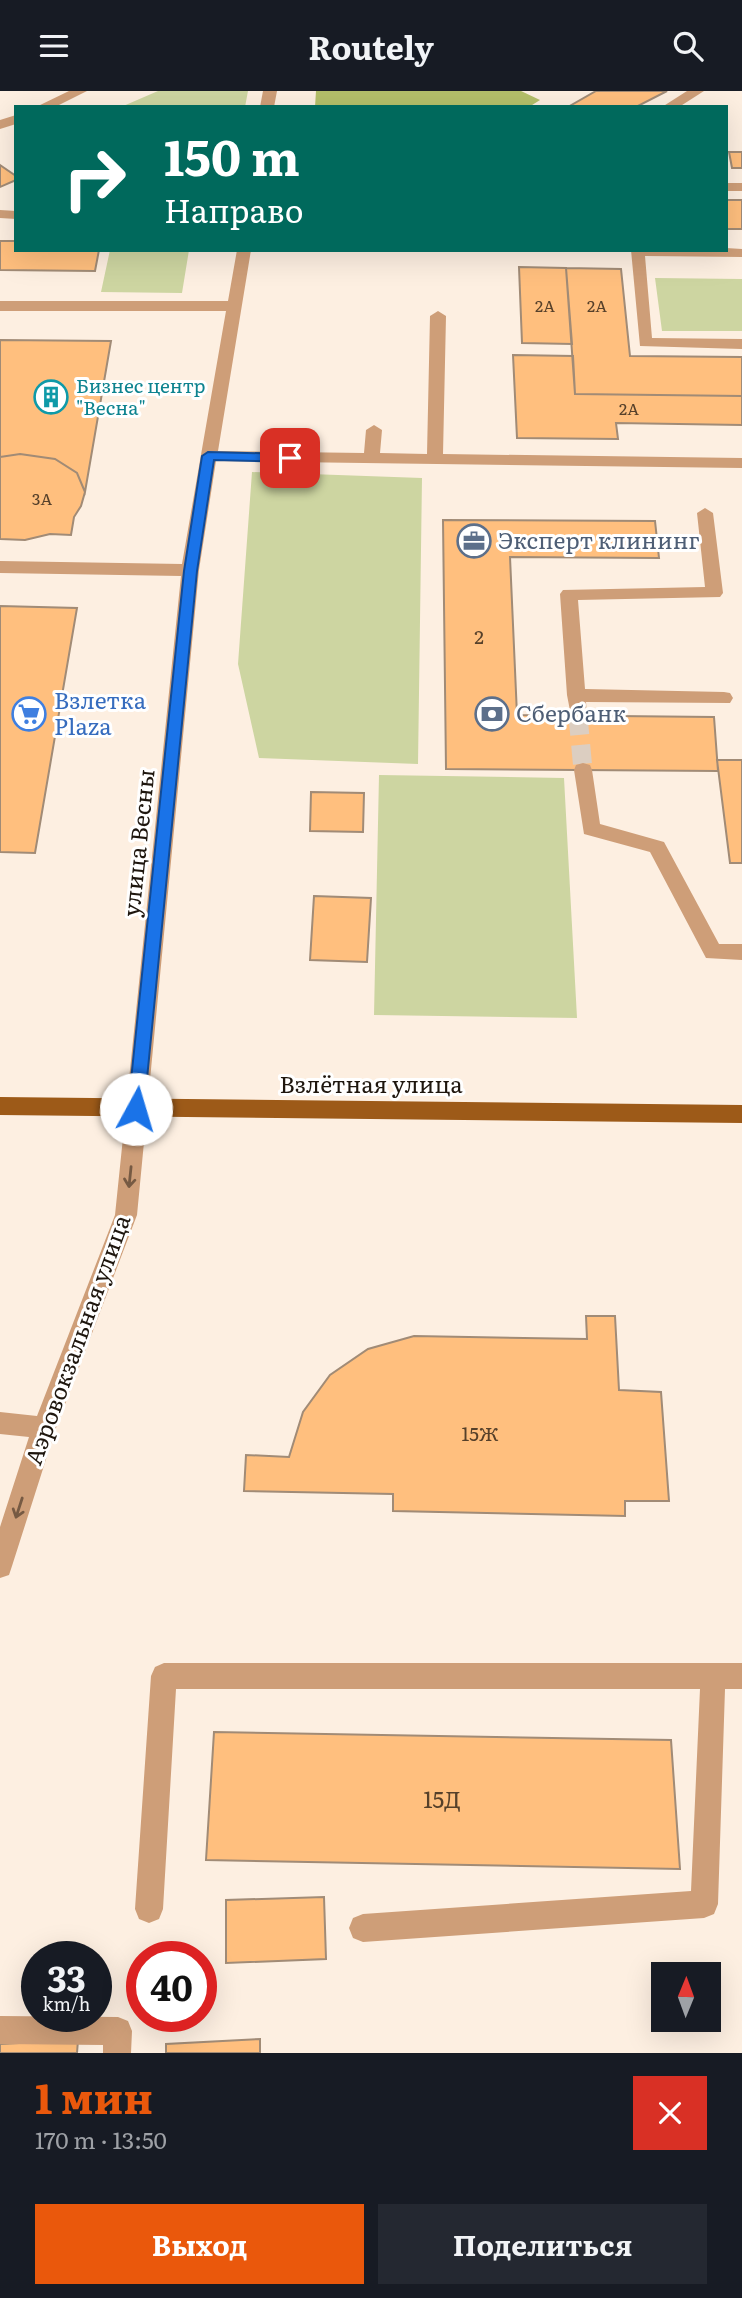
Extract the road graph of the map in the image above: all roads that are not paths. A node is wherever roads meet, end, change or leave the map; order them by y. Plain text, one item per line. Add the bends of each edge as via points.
1 (80, 91) edge
2 (697, 91) edge
3 (48, 105) edge
4 (672, 105) edge
5 (244, 252) edge
6 (742, 253) edge
7 (0, 306) edge
8 (234, 306) junction
9 (438, 316) dead end
10 (742, 344) edge
11 (374, 430) dead end
12 (208, 456) junction
13 (372, 459) junction
14 (435, 461) junction
15 (742, 463) edge
16 (705, 513) dead end
17 (0, 567) edge
18 (190, 571) junction
19 (576, 695) junction
20 (724, 698) dead end
21 (578, 716) tunnel mouth
22 (583, 770) tunnel mouth
23 (742, 952) edge
24 (0, 1106) edge
25 (136, 1109) junction
26 (742, 1114) edge
27 (0, 1423) edge
28 (44, 1428) junction
29 (0, 1566) edge
30 (713, 1676) junction
31 (742, 1676) edge
32 (149, 1909) dead end
33 (363, 1928) dead end
34 (0, 2030) edge
35 (117, 2053) edge

1 - 3 street
2 - 4 street
5 - 8 street, улица Весны
6 - 10 street via 637,252 645,343
7 - 8 street
8 - 12 street, улица Весны
9 - 14 street
11 - 13 street
12 - 13 street
12 - 18 street, улица Весны
13 - 14 street
14 - 15 street
16 - 19 street via 714,593 569,594
17 - 18 street
18 - 25 street, улица Весны
19 - 20 street
19 - 21 street
22 - 23 street via 591,829 657,847 713,951
24 - 25 main road, Взлётная улица
25 - 26 main road, Взлётная улица
25 -> 28 street, Аэровокзальная улица via 126,1215
27 - 28 street
28 -> 29 street, Аэровокзальная улица
30 - 31 street
30 - 32 street via 164,1676
30 - 33 street via 704,1904
34 - 35 street via 118,2031

